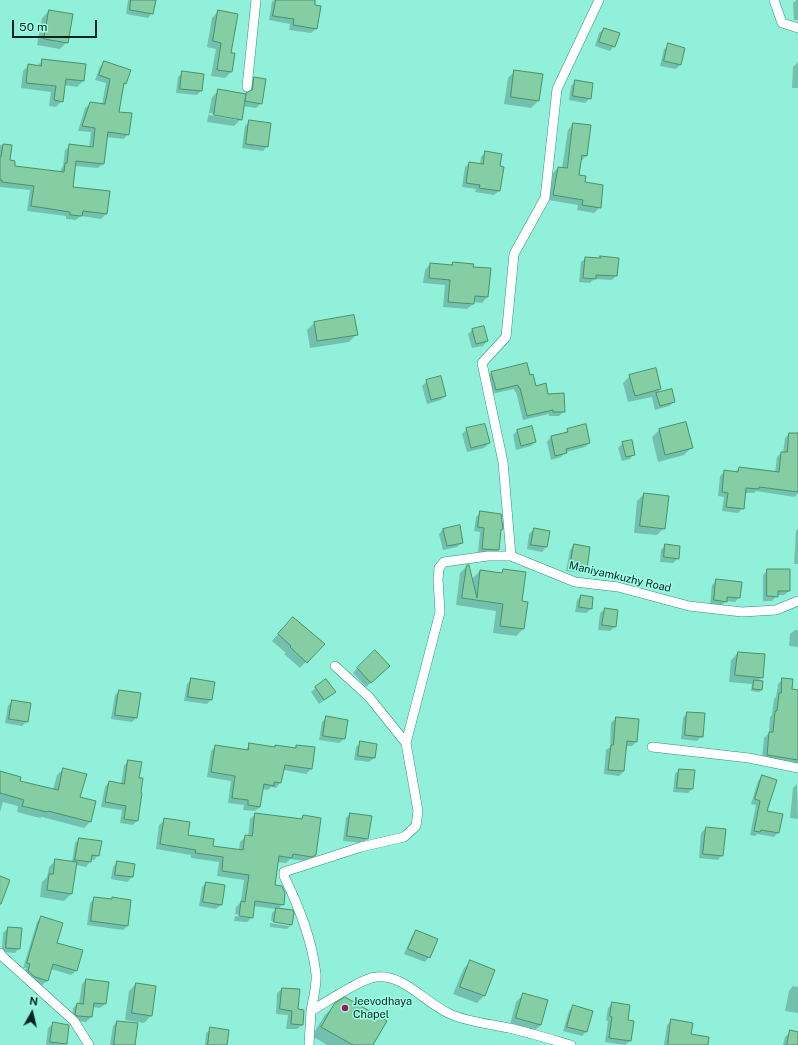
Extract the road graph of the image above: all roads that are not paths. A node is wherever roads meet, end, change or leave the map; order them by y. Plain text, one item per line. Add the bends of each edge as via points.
1 (256, 0) edge
2 (599, 0) edge
3 (774, 0) edge
4 (798, 28) edge
5 (247, 87) dead end
6 (511, 556) junction
7 (798, 601) edge
8 (335, 666) dead end
9 (406, 743) junction
10 (652, 747) dead end
11 (798, 768) edge
12 (0, 953) edge
13 (311, 1011) junction
14 (89, 1045) edge
15 (309, 1045) edge
16 (571, 1045) edge

1 - 5 street
2 - 6 street via 557,89 544,198 514,254 506,337 482,363 503,462
3 - 4 street via 782,23
6 - 7 street, Maniyamkuzhy Road via 574,582 618,587 689,606 742,612 776,610
6 - 9 street, Maniyamkuzhy Road via 488,556 444,562 439,568 440,612
8 - 9 street via 369,697
9 - 13 street via 418,811 416,826 404,837 361,847 284,872 308,933 316,975
10 - 11 street via 749,758
12 - 14 street via 74,1021
13 - 15 street
13 - 16 street via 364,980 385,977 405,984 451,1015

